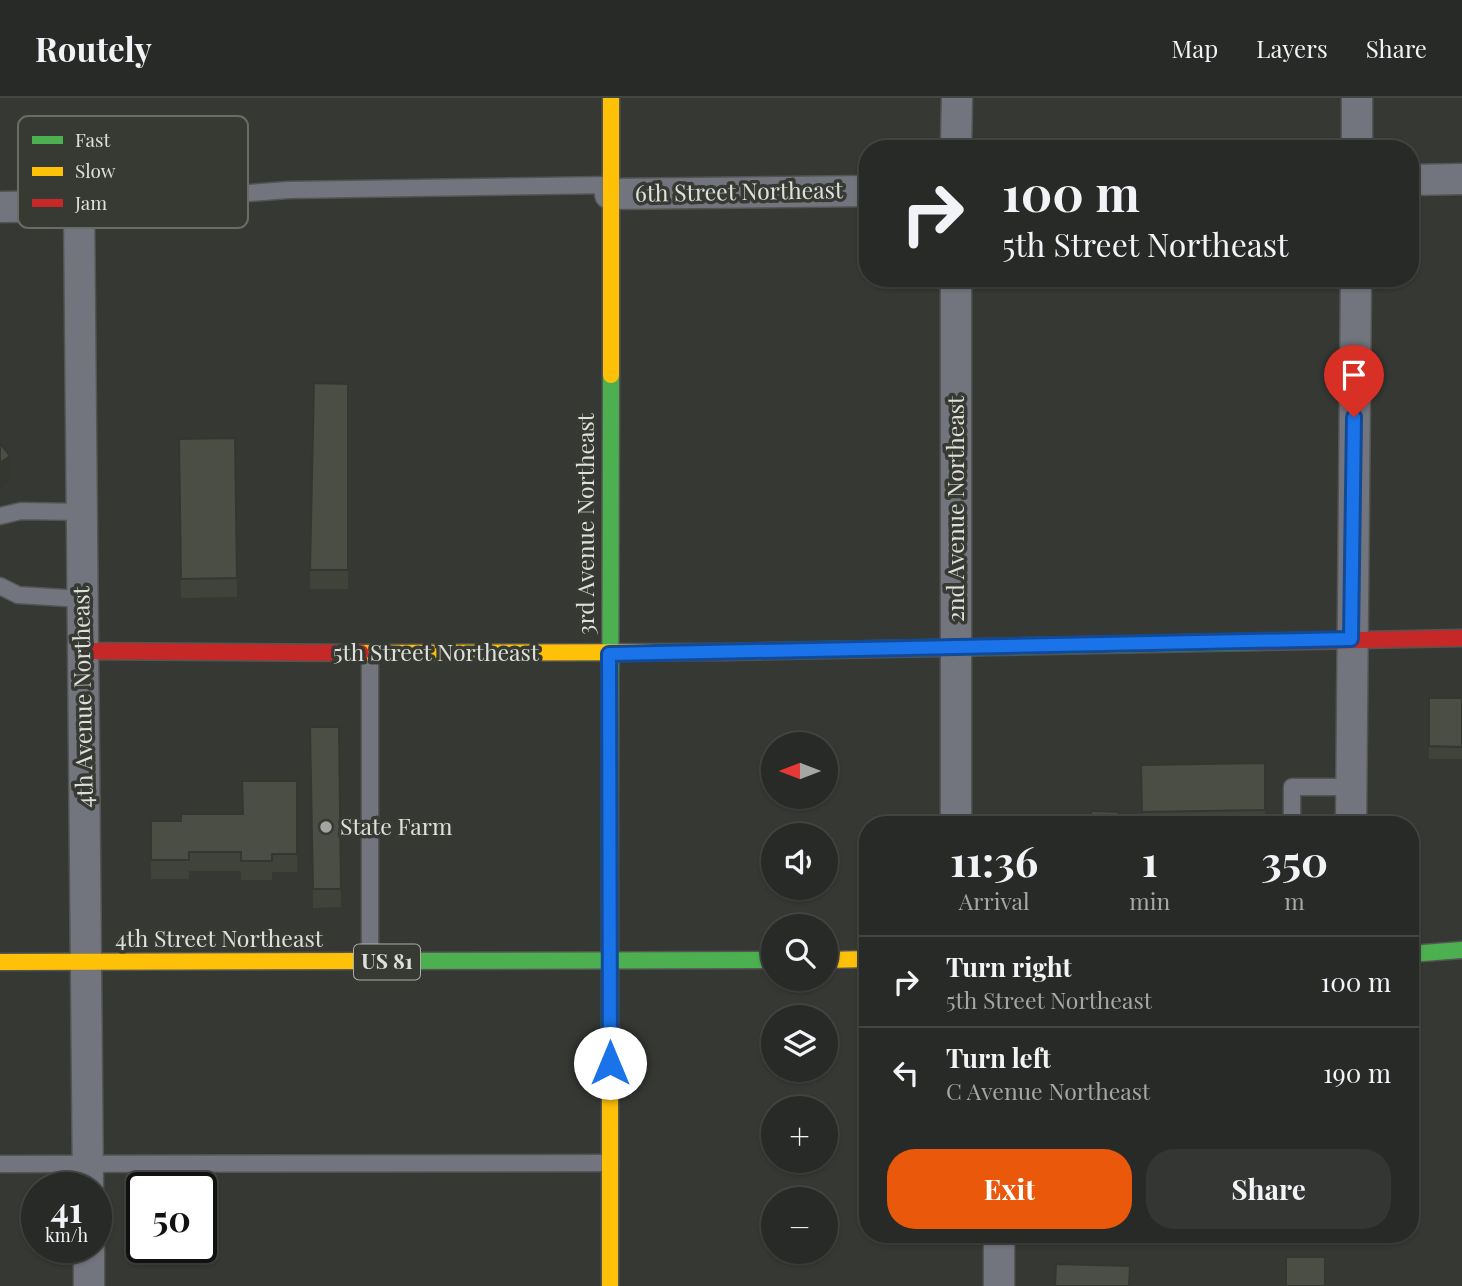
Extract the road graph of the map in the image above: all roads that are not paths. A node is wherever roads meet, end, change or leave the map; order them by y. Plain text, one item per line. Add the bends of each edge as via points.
1 (611, 98) edge
2 (957, 98) edge
3 (1357, 98) edge
4 (956, 140) edge
5 (1357, 140) edge
6 (1462, 179) edge
7 (1419, 180) edge
8 (610, 190) junction
9 (859, 191) edge
10 (248, 193) edge
11 (0, 207) edge
12 (18, 207) edge
13 (79, 228) edge
14 (956, 287) edge
15 (1356, 287) edge
16 (81, 512) junction
17 (0, 516) edge
18 (0, 586) edge
19 (82, 599) junction
20 (1462, 638) edge
21 (1351, 639) junction
22 (956, 647) junction
23 (82, 651) junction
24 (370, 653) junction
25 (609, 654) junction
26 (1351, 787) junction
27 (956, 816) edge
28 (1292, 816) edge
29 (1350, 816) edge
30 (1462, 950) edge
31 (1419, 953) edge
32 (859, 959) edge
33 (761, 960) edge
34 (838, 960) edge
35 (0, 962) edge
36 (85, 962) junction
37 (370, 962) junction
38 (610, 962) junction
39 (610, 1163) junction
40 (0, 1164) edge
41 (59, 1172) edge
42 (88, 1172) edge
43 (112, 1175) edge
44 (999, 1243) edge
45 (89, 1263) edge
46 (89, 1286) edge
47 (610, 1286) edge
48 (999, 1286) edge

1 - 8 street, 3rd Avenue Northeast
2 - 4 street
3 - 5 street
6 - 7 street
8 - 9 street, 6th Street Northeast
8 - 10 lane
8 - 25 street, 3rd Avenue Northeast
11 - 12 street
13 - 16 street, 4th Avenue Northeast
14 - 22 street, 2nd Avenue Northeast
15 - 21 street
16 - 17 lane via 22,511
16 - 19 street, 4th Avenue Northeast
18 - 19 lane via 18,595
19 - 23 street, 4th Avenue Northeast
20 - 21 street, 5th Street Northeast
21 - 22 street, 5th Street Northeast
21 - 26 street
22 - 25 street, 5th Street Northeast
22 - 27 street, 2nd Avenue Northeast
23 - 24 street, 5th Street Northeast
23 - 36 street, 4th Avenue Northeast
24 - 25 street, 5th Street Northeast
24 - 37 lane
25 - 38 street, 3rd Avenue Northeast
26 - 28 lane via 1292,787
26 - 29 street
30 - 31 street
32 - 34 street
33 - 38 street, 4th Street Northeast / US 81
35 - 36 street, 4th Street Northeast / US 81
36 - 37 street, 4th Street Northeast / US 81
36 - 42 street, 4th Avenue Northeast
37 - 38 street, 4th Street Northeast / US 81
38 - 39 street, 3rd Avenue Northeast
39 - 43 lane
39 - 47 street, 3rd Avenue Northeast
40 - 41 lane
44 - 48 street
45 - 46 street

